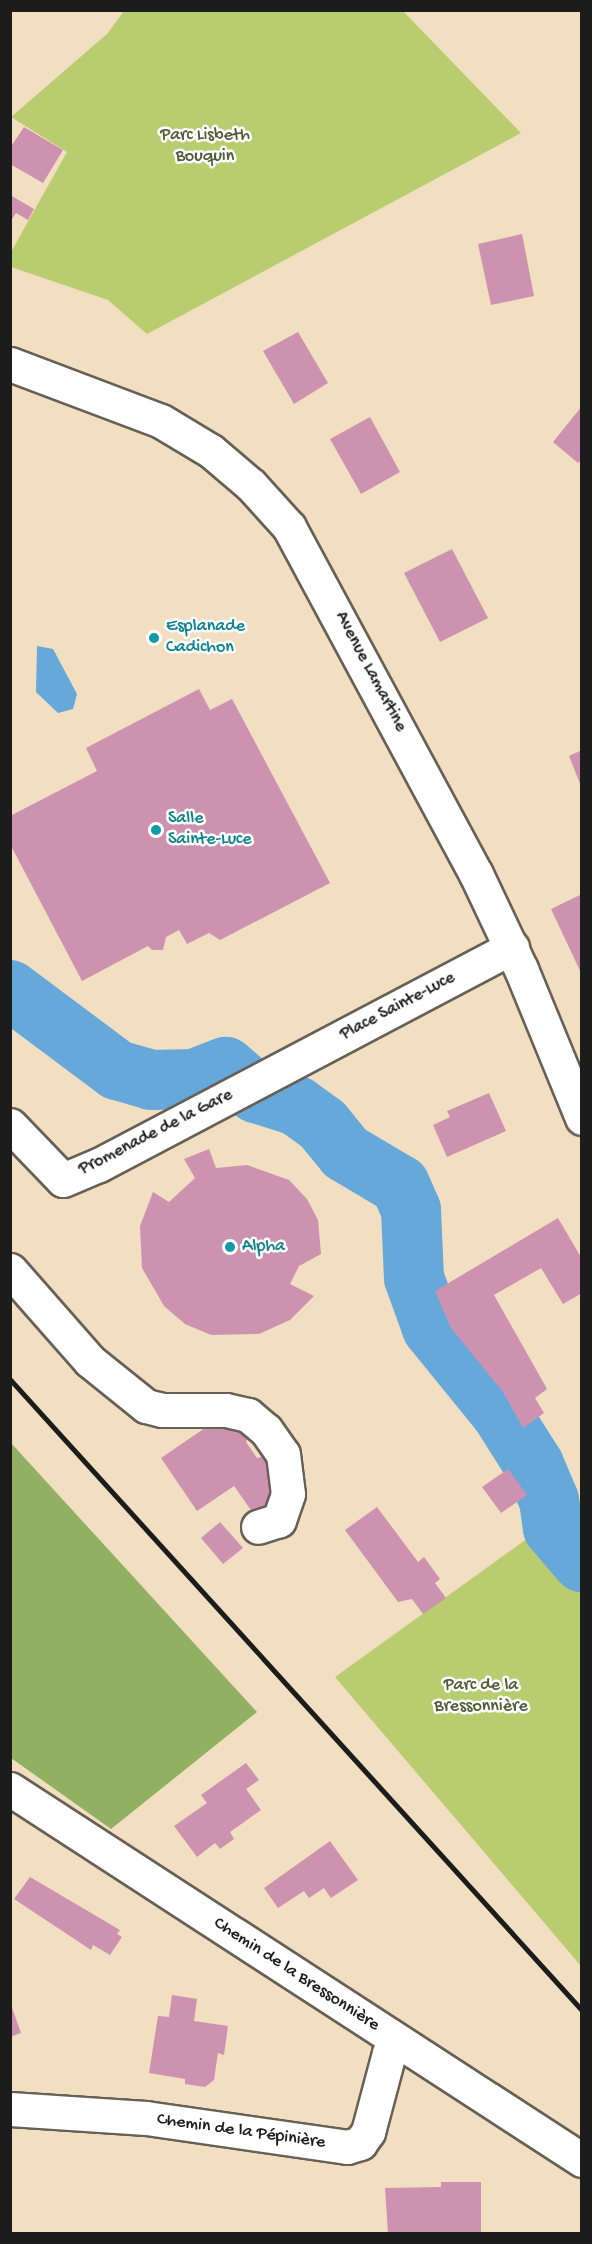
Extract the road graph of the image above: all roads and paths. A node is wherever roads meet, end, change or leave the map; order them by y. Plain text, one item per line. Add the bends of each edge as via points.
1 (10, 364) edge
2 (512, 948) junction
3 (284, 1066) joint
4 (582, 1118) edge
5 (10, 1125) edge
6 (10, 1270) edge
7 (258, 1527) dead end
8 (10, 1789) edge
9 (397, 2041) junction
10 (10, 2109) edge
11 (582, 2160) edge

1 - 2 street, Avenue Lamartine via 161,421 211,451 251,484 289,527 423,772
2 - 3 street, Place Sainte-Luce
2 - 4 street, Avenue Lamartine
3 - 5 street, Promenade de la Gare via 99,1165 63,1180
6 - 7 street via 90,1361 146,1406 162,1410 226,1410 248,1415 266,1430 283,1454 288,1494 279,1520
8 - 9 street, Chemin de la Bressonnière
9 - 10 street, Chemin de la Pépinière via 389,2053 368,2132 360,2143 347,2147 146,2118
9 - 11 street, Chemin de la Bressonnière

